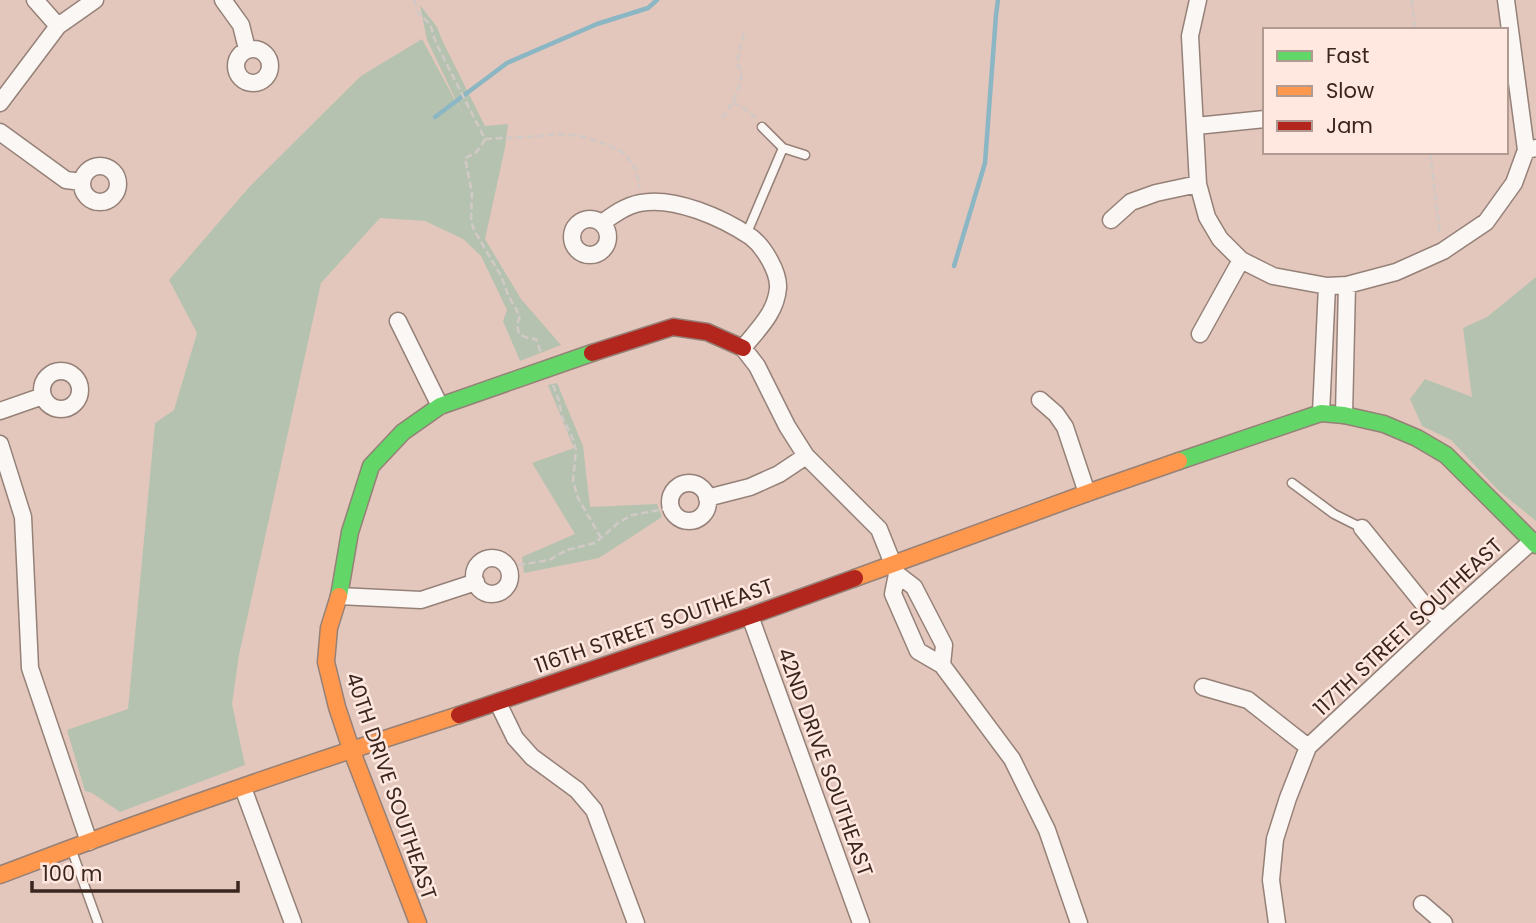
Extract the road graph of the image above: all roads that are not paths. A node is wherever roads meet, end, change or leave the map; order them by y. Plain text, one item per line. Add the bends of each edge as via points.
1 (35, 0) edge
2 (95, 0) edge
3 (223, 0) edge
4 (1198, 0) edge
5 (1506, 0) edge
6 (58, 26) junction
7 (247, 49) dead end
8 (0, 103) edge
9 (1263, 119) edge
10 (1196, 126) junction
11 (762, 127) road end
12 (0, 132) edge
13 (783, 148) junction
14 (1531, 149) edge
15 (805, 155) dead end
16 (82, 182) dead end
17 (1198, 184) junction
18 (1111, 220) dead end
19 (601, 223) dead end
20 (746, 234) junction
21 (1241, 260) junction
22 (1347, 285) junction
23 (1326, 286) junction
24 (398, 321) dead end
25 (1200, 334) dead end
26 (743, 348) junction
27 (43, 396) dead end
28 (1040, 400) dead end
29 (440, 406) junction
30 (0, 411) edge
31 (1321, 413) junction
32 (1344, 415) junction
33 (0, 444) edge
34 (806, 456) junction
35 (1292, 483) dead end
36 (1087, 493) junction
37 (707, 498) junction
38 (1362, 528) joint
39 (1534, 543) edge
40 (895, 568) junction
41 (475, 582) junction
42 (339, 596) junction
43 (750, 616) junction
44 (1443, 621) junction
45 (942, 665) junction
46 (1203, 688) dead end
47 (498, 703) junction
48 (1308, 747) junction
49 (351, 749) junction
50 (243, 788) junction
51 (89, 842) junction
52 (71, 848) junction
53 (0, 875) edge
54 (1422, 904) dead end
55 (99, 923) edge
56 (293, 923) edge
57 (418, 923) edge
58 (636, 923) edge
59 (861, 923) edge
60 (1079, 923) edge
61 (1277, 923) edge
62 (1444, 923) edge

1 - 6 street
2 - 6 street
3 - 7 street via 240,25
4 - 10 street via 1190,36
5 - 14 street
6 - 8 street
9 - 10 street
10 - 17 street
11 - 13 lane
12 - 16 street via 66,180
13 - 15 lane
13 - 20 lane
14 - 22 street via 1486,222 1443,251 1396,272
17 - 18 street via 1131,202
17 - 21 street via 1220,239
19 - 20 street via 640,203 670,203 706,213
20 - 26 street via 773,265 778,287 772,312
21 - 23 street via 1273,276
21 - 25 street
22 - 23 street
22 - 32 street
23 - 31 street
24 - 29 street
26 - 29 street, 40TH DRIVE SOUTHEAST via 707,332 673,327
26 - 34 street
27 - 30 street
28 - 36 street via 1065,427
29 - 42 street, 40TH DRIVE SOUTHEAST via 403,432 371,466 350,532
31 - 32 street
31 - 36 street, 116TH STREET SOUTHEAST
32 - 39 street via 1384,424 1446,455
33 - 51 street via 23,517 30,668
34 - 37 street via 779,474
34 - 40 street via 879,529
35 - 38 lane
36 - 40 street, 116TH STREET SOUTHEAST
37 - 37 street via 705,512 693,520 678,517 671,508 671,494 682,484 698,485
38 - 44 street via 1426,607
39 - 44 street, 117TH STREET SOUTHEAST
40 - 43 street, 116TH STREET SOUTHEAST
40 - 45 street via 914,587 944,645
40 - 45 street via 893,594 918,651
41 - 41 street via 475,571 485,559 498,559 508,567 509,583 500,592 484,592
41 - 42 street via 421,600
42 - 49 street, 40TH DRIVE SOUTHEAST via 329,628 326,662
43 - 47 street, 116TH STREET SOUTHEAST
43 - 59 street, 42ND DRIVE SOUTHEAST
44 - 48 street, 117TH STREET SOUTHEAST
45 - 60 street via 1012,759 1047,830
46 - 48 street via 1248,700
47 - 49 street, 116TH STREET SOUTHEAST
47 - 58 street via 515,738 594,810
48 - 61 street via 1275,839 1271,880
49 - 50 street, 116TH STREET SOUTHEAST
49 - 57 street, 40TH DRIVE SOUTHEAST
50 - 51 street, 116TH STREET SOUTHEAST
50 - 56 street
51 - 52 street, 116TH STREET SOUTHEAST
52 - 53 street, 116TH STREET SOUTHEAST
52 - 55 lane
54 - 62 street

